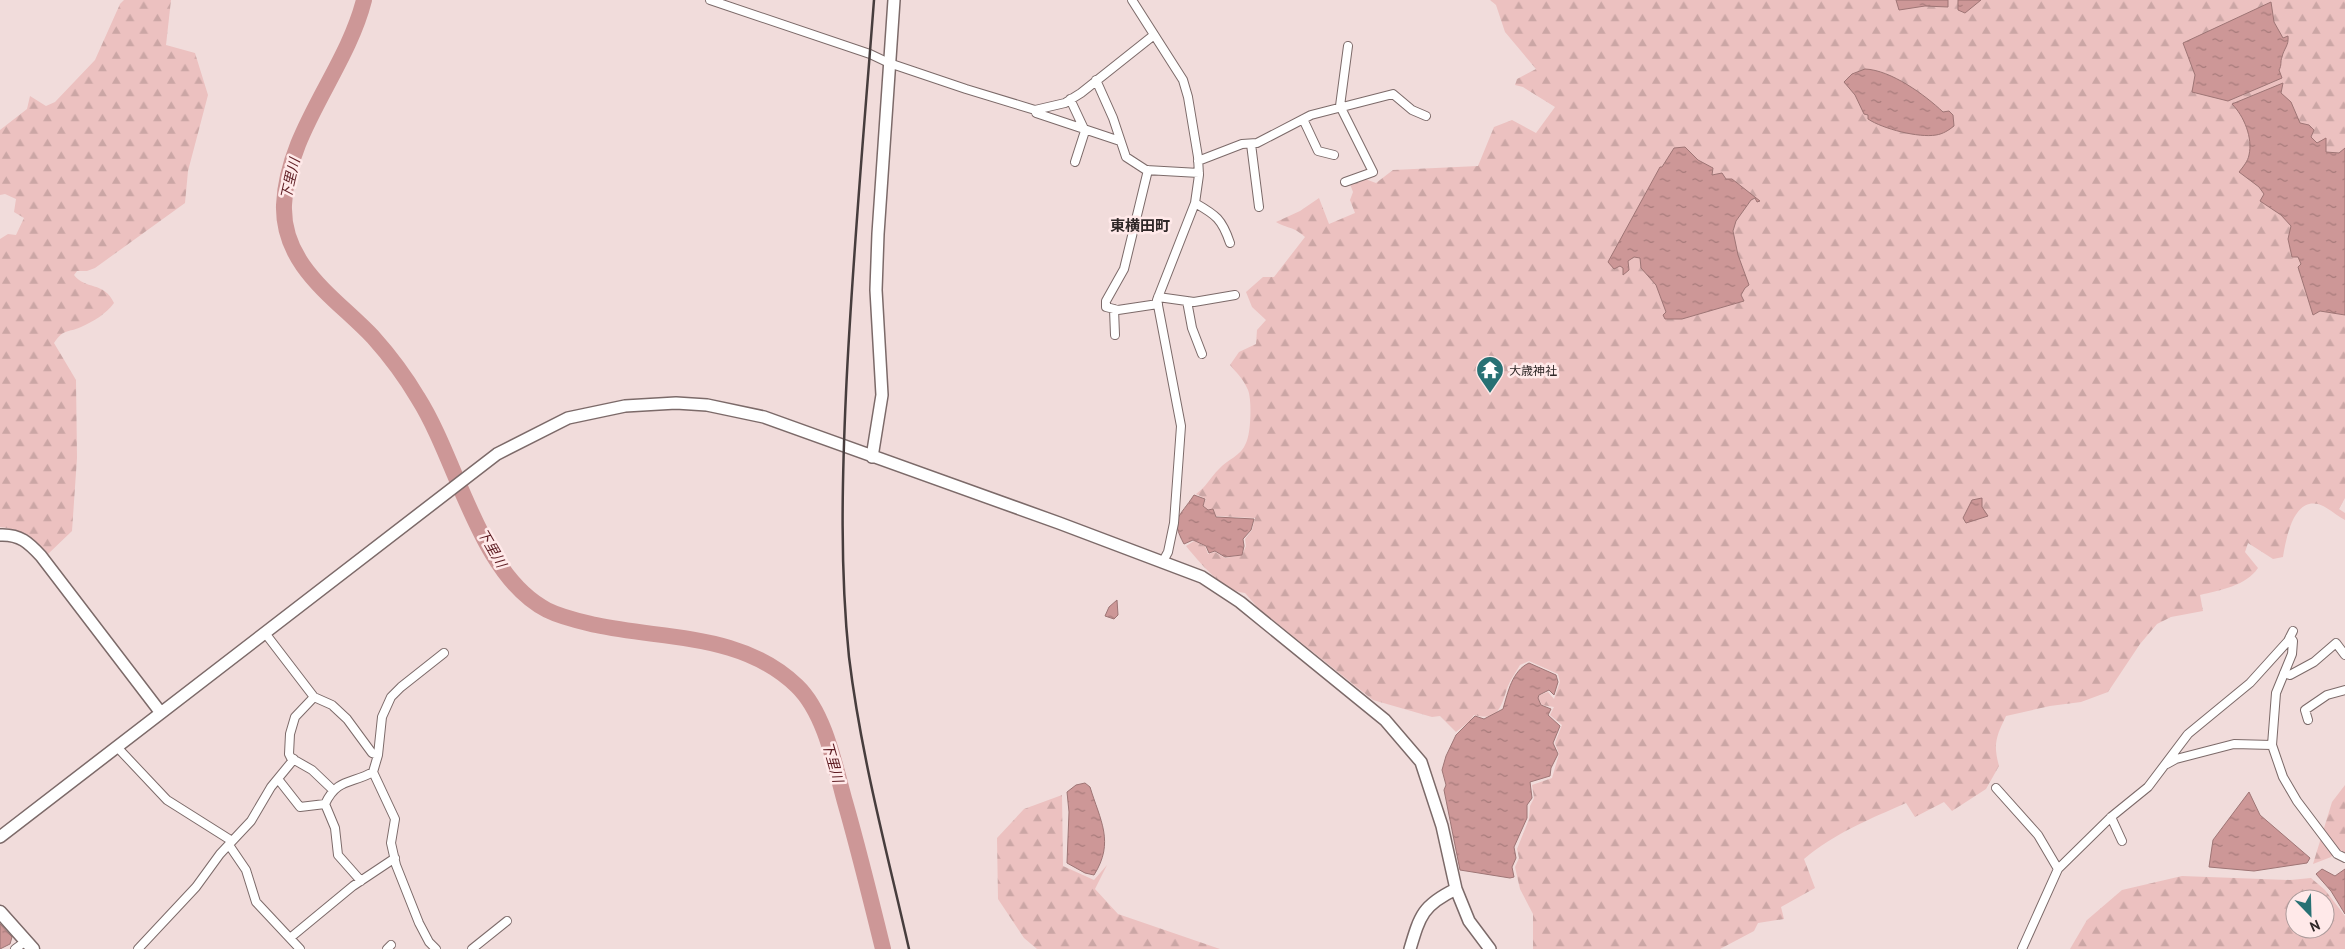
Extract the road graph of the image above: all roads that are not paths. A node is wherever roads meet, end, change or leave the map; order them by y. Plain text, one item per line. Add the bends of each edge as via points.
1 (710, 0) edge
2 (894, 0) edge
3 (1132, 0) edge
4 (1154, 35) junction
5 (1348, 46) dead end
6 (889, 63) junction
7 (1096, 80) junction
8 (1070, 99) junction
9 (1340, 106) junction
10 (1035, 110) junction
11 (1426, 116) dead end
12 (1303, 119) junction
13 (1085, 130) junction
14 (1120, 141) junction
15 (1251, 144) junction
16 (1334, 155) dead end
17 (1198, 161) junction
18 (1075, 162) dead end
19 (1148, 170) junction
20 (1199, 173) junction
21 (1345, 182) dead end
22 (1195, 203) junction
23 (1259, 208) dead end
24 (1230, 243) dead end
25 (1235, 295) dead end
26 (1158, 301) junction
27 (1188, 301) junction
28 (1114, 309) junction
29 (1115, 334) dead end
30 (1202, 354) dead end
31 (872, 457) junction
32 (0, 534) edge
33 (1162, 563) junction
34 (265, 633) junction
35 (444, 653) dead end
36 (2345, 655) edge
37 (2284, 673) junction
38 (2345, 690) edge
39 (314, 697) junction
40 (161, 713) junction
41 (2308, 720) dead end
42 (2272, 745) junction
43 (117, 747) junction
44 (378, 755) junction
45 (294, 759) junction
46 (2162, 767) junction
47 (374, 772) junction
48 (278, 779) junction
49 (1996, 788) dead end
50 (333, 790) junction
51 (324, 804) junction
52 (2111, 817) junction
53 (0, 837) edge
54 (2122, 841) dead end
55 (230, 843) junction
56 (395, 858) junction
57 (2345, 858) edge
58 (2058, 869) junction
59 (361, 881) junction
60 (1456, 889) junction
61 (0, 912) edge
62 (507, 921) dead end
63 (290, 938) junction
64 (30, 945) edge
65 (15, 949) edge
66 (138, 949) edge
67 (300, 949) edge
68 (436, 949) edge
69 (472, 949) edge
70 (1410, 949) edge
71 (1490, 949) edge
72 (2022, 949) edge

1 - 6 street
2 - 6 street
3 - 4 street
4 - 7 street
4 - 17 street via 1183,80
5 - 9 street
6 - 10 street
6 - 31 street via 876,290 882,395
7 - 8 street
7 - 14 street
8 - 10 street
8 - 13 street
9 - 11 street via 1393,94 1412,110
9 - 12 street
9 - 21 street via 1373,172
10 - 13 street via 1036,114
12 - 15 street
12 - 16 street via 1318,151
13 - 14 street
13 - 18 street
14 - 19 street via 1126,157
15 - 17 street via 1242,144
15 - 23 street
17 - 20 street
19 - 20 street
19 - 28 street via 1124,270 1106,301 1106,307
20 - 22 street
22 - 24 street via 1218,218
22 - 26 street
25 - 27 street
26 - 27 street
26 - 28 street
26 - 33 street via 1181,426 1174,523 1168,552
27 - 30 street via 1192,328
28 - 29 street
31 - 33 street via 1060,522
31 - 34 street via 764,417 707,405 625,406 568,418 498,454
32 - 40 street via 28,541 42,556
33 - 60 street via 1202,577 1240,602 1385,720 1421,762 1442,826
34 - 39 street
34 - 40 street
35 - 44 street via 392,697 382,717
36 - 37 street via 2336,643 2314,662 2290,675
37 - 42 street via 2276,693
37 - 46 street via 2292,654 2292,634 2250,683 2188,734
38 - 41 street via 2327,695 2305,710
39 - 44 street via 332,705 347,719 372,753
39 - 45 street via 295,717 289,754
40 - 43 street
42 - 46 street via 2234,744 2176,759
42 - 57 street via 2283,778 2297,801 2337,854
43 - 53 street
43 - 55 street via 172,804
44 - 47 street
45 - 48 street
45 - 50 street via 312,770
46 - 52 street via 2148,787
47 - 50 street via 342,783
47 - 56 street via 395,819 391,843
48 - 51 street via 300,808
48 - 55 street via 251,821
49 - 58 street via 2038,835
50 - 51 street
51 - 59 street via 335,828 338,855
52 - 54 street
52 - 58 street
55 - 63 street via 246,870 256,902
55 - 66 street via 196,887
56 - 59 street
56 - 68 street via 419,923
58 - 72 street
59 - 63 street
60 - 70 street via 1428,906 1419,919
60 - 71 street via 1469,921
61 - 64 main road
62 - 69 street
63 - 67 street
64 - 65 street

